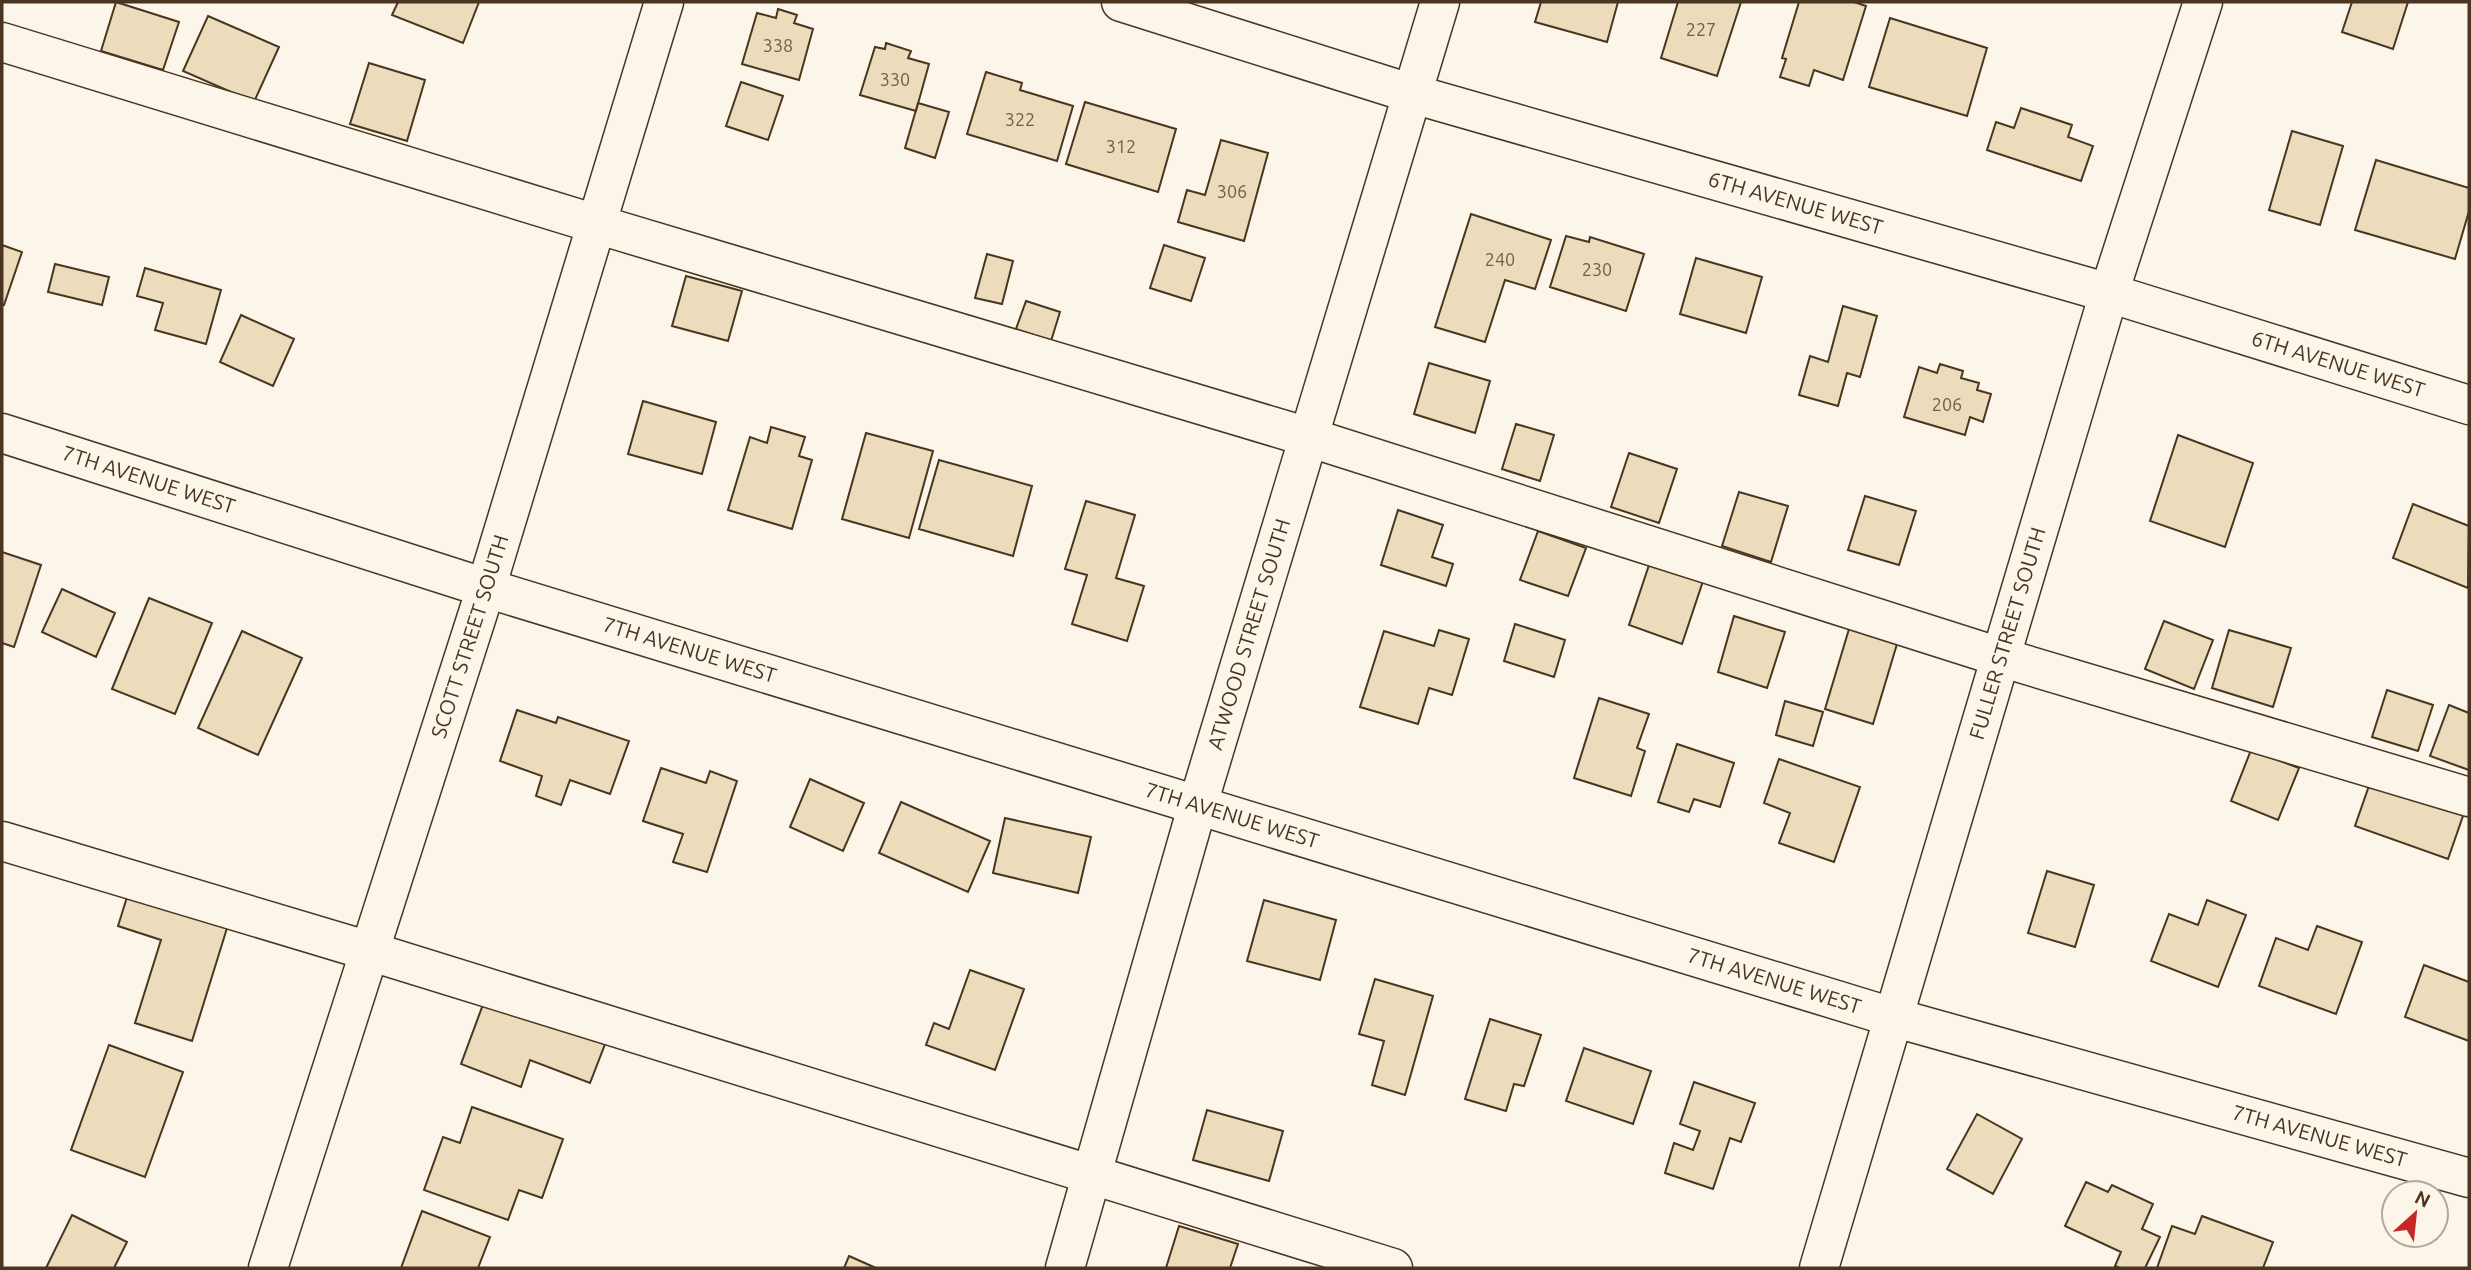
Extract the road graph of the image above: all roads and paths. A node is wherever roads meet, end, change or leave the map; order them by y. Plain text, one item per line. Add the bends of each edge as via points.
1 (664, 2) edge
2 (1121, 2) edge
3 (1440, 2) edge
4 (2203, 2) edge
5 (2, 41) edge
6 (1413, 94) junction
7 (596, 224) junction
8 (2109, 293) junction
9 (2469, 405) edge
10 (2, 433) edge
11 (1308, 437) junction
12 (486, 588) junction
13 (2000, 657) junction
14 (2469, 797) edge
15 (1198, 804) junction
16 (2, 841) edge
17 (369, 951) junction
18 (1892, 1017) junction
19 (1092, 1175) junction
20 (2469, 1178) edge
21 (268, 1268) edge
22 (1066, 1268) edge
23 (1393, 1268) edge
24 (1819, 1268) edge

1 - 7 street, SCOTT STREET SOUTH
2 - 6 street, 6TH AVENUE WEST
3 - 6 street, ATWOOD STREET SOUTH
4 - 8 street, FULLER STREET SOUTH
5 - 7 street
6 - 8 street, 6TH AVENUE WEST
6 - 11 street, ATWOOD STREET SOUTH
7 - 11 street
7 - 12 street, SCOTT STREET SOUTH
8 - 9 street, 6TH AVENUE WEST
8 - 13 street, FULLER STREET SOUTH
10 - 12 street, 7TH AVENUE WEST
11 - 13 street
11 - 15 street, ATWOOD STREET SOUTH
12 - 15 street, 7TH AVENUE WEST
12 - 17 street, SCOTT STREET SOUTH
13 - 14 street
13 - 18 street, FULLER STREET SOUTH
15 - 18 street, 7TH AVENUE WEST
15 - 19 street, ATWOOD STREET SOUTH
16 - 17 street
17 - 19 street
17 - 21 street, SCOTT STREET SOUTH
18 - 20 street, 7TH AVENUE WEST
18 - 24 street, FULLER STREET SOUTH
19 - 22 street, ATWOOD STREET SOUTH
19 - 23 street

